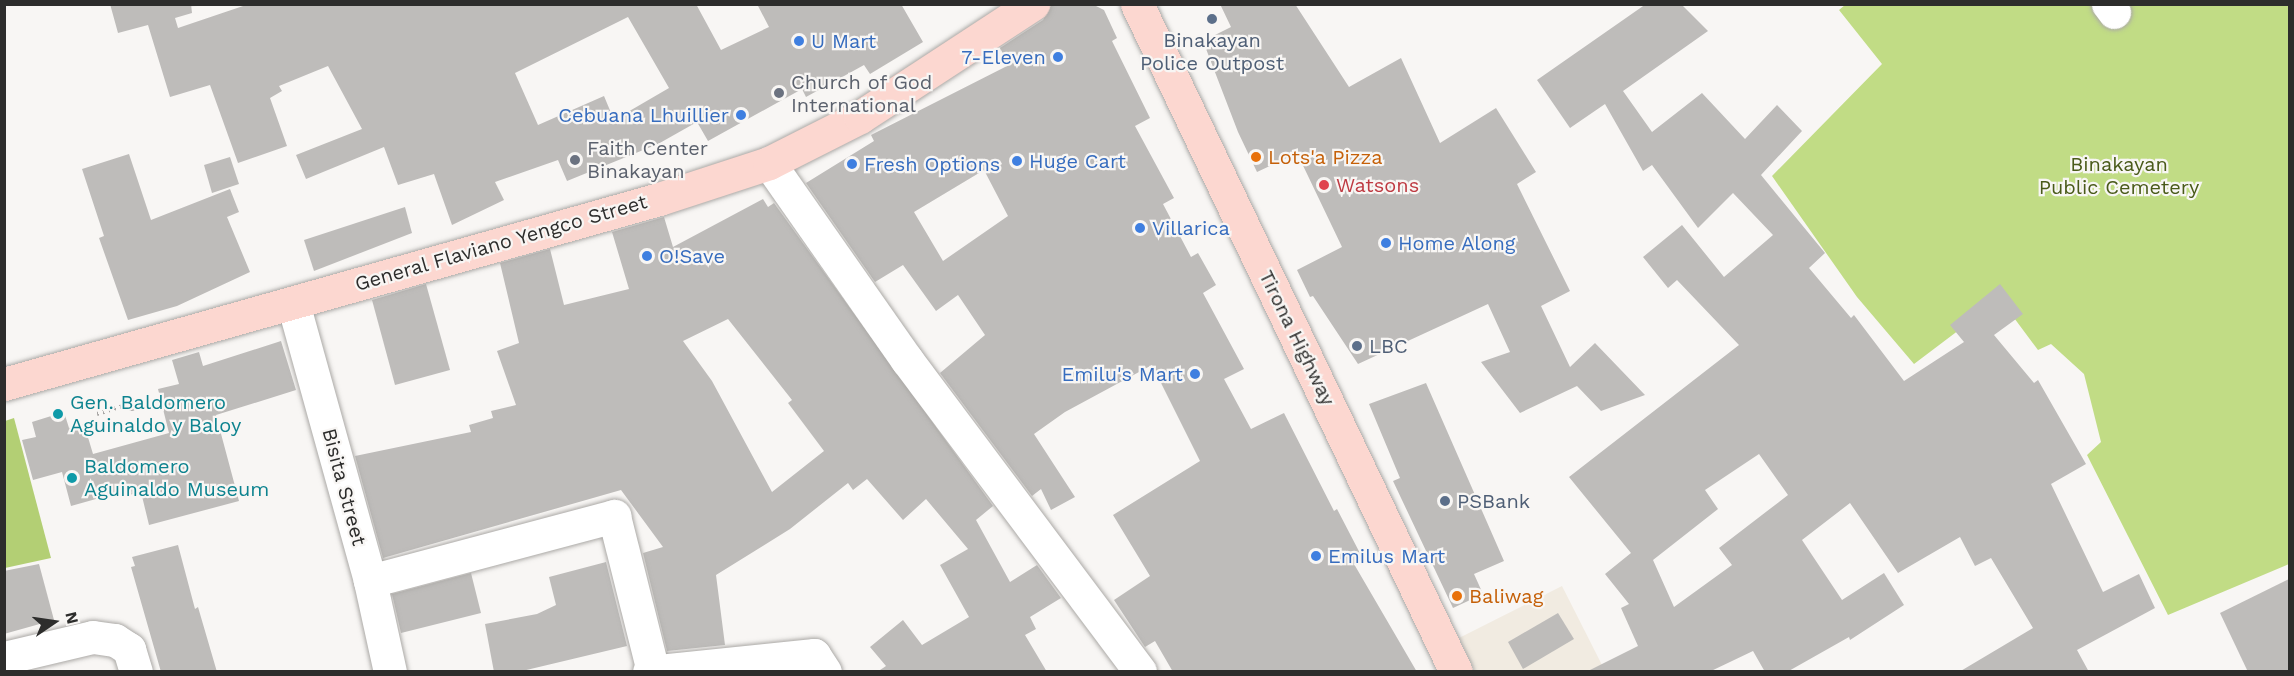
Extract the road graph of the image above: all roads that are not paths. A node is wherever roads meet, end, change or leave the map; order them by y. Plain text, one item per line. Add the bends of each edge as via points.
1 (1033, 4) edge
2 (1137, 4) edge
3 (769, 163) junction
4 (293, 303) junction
5 (4, 384) edge
6 (370, 581) junction
7 (4, 658) edge
8 (653, 671) edge
9 (136, 672) edge
10 (390, 672) edge
11 (648, 672) edge
12 (825, 672) edge
13 (1140, 672) edge
14 (1456, 672) edge

1 - 3 main road, General Flaviano Yengco Street via 870,111
2 - 14 main road, Tirona Highway
3 - 4 main road, General Flaviano Yengco Street via 659,199
3 - 13 street via 907,360
4 - 5 main road, General Flaviano Yengco Street
4 - 6 street, Bisita Street
6 - 8 street via 614,516
6 - 10 street, Bisita Street
7 - 9 street via 93,637 115,640 129,649
8 - 11 street
8 - 12 street via 814,656

